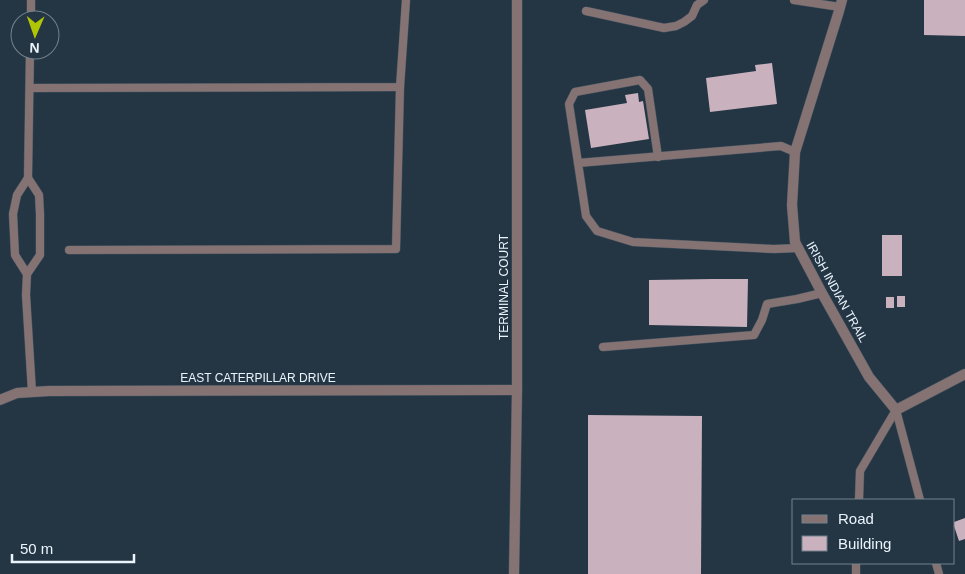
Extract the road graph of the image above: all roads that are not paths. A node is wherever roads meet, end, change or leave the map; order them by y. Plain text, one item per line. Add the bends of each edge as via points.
1 (406, 0) edge
2 (517, 0) edge
3 (704, 0) edge
4 (794, 0) edge
5 (841, 3) edge
6 (586, 12) dead end
7 (30, 60) edge
8 (400, 87) junction
9 (30, 88) junction
10 (795, 152) junction
11 (658, 157) junction
12 (578, 163) junction
13 (28, 178) junction
14 (799, 248) junction
15 (69, 250) dead end
16 (27, 274) junction
17 (822, 293) junction
18 (603, 346) dead end
19 (965, 374) edge
20 (517, 390) junction
21 (32, 392) junction
22 (0, 400) edge
23 (896, 410) junction
24 (859, 499) edge
25 (920, 499) edge
26 (514, 574) edge

1 - 8 lane
2 - 20 street, TERMINAL COURT
3 - 6 lane via 684,22 664,28
4 - 5 lane
5 - 10 street, IRISH INDIAN TRAIL
7 - 9 lane
8 - 9 lane
8 - 15 lane via 396,249
9 - 13 lane
10 - 11 lane via 781,146
10 - 14 street, IRISH INDIAN TRAIL via 792,205 795,242
11 - 12 lane
11 - 12 lane via 648,89 640,80 575,92 569,104
12 - 14 lane via 586,216 597,231 633,242
13 - 16 lane via 39,195 40,254
13 - 16 lane via 16,195 13,214 15,255
14 - 17 street, IRISH INDIAN TRAIL
16 - 21 lane
17 - 18 lane via 767,304 754,335
17 - 23 street, IRISH INDIAN TRAIL via 869,377
19 - 23 street
20 - 21 street, EAST CATERPILLAR DRIVE
20 - 26 street, TERMINAL COURT
21 - 22 street, EAST CATERPILLAR DRIVE via 17,393
23 - 24 lane via 860,472
23 - 25 lane

